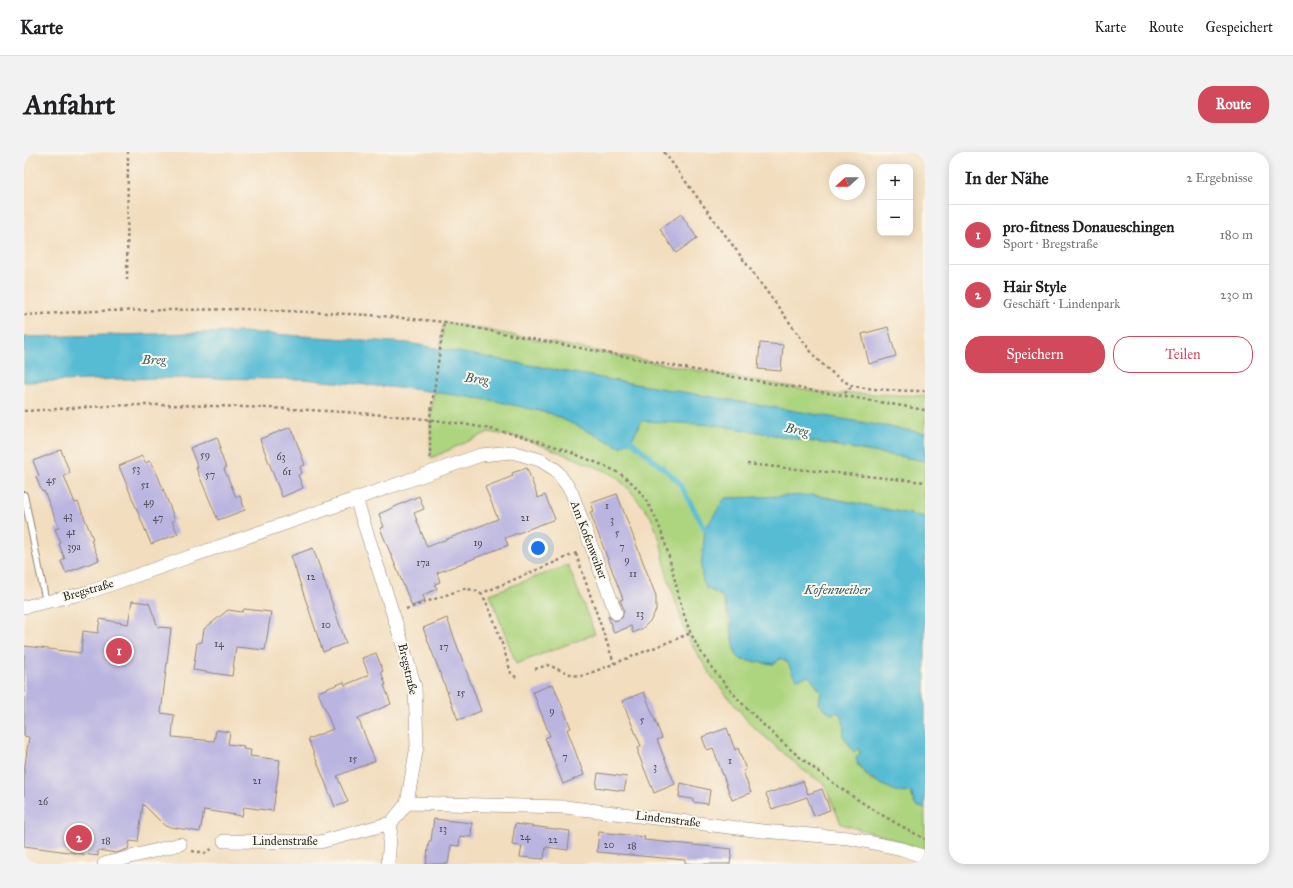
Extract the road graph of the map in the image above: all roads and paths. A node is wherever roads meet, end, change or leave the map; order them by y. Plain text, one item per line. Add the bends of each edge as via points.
1 (128, 152) edge
2 (664, 152) edge
3 (127, 280) dead end
4 (24, 315) edge
5 (444, 322) junction
6 (853, 385) junction
7 (925, 390) edge
8 (839, 395) junction
9 (925, 410) edge
10 (24, 411) edge
11 (430, 418) junction
12 (747, 464) dead end
13 (556, 470) joint
14 (431, 473) junction
15 (925, 482) edge
16 (24, 495) edge
17 (356, 499) junction
18 (592, 547) junction
19 (576, 554) junction
20 (480, 594) junction
21 (46, 602) junction
22 (24, 606) edge
23 (616, 613) dead end
24 (393, 614) junction
25 (691, 633) junction
26 (614, 663) junction
27 (536, 669) dead end
28 (517, 678) dead end
29 (407, 803) junction
30 (391, 823) junction
31 (925, 839) edge
32 (224, 841) joint
33 (180, 844) joint
34 (925, 858) edge
35 (104, 864) edge
36 (388, 864) edge

1 - 3 path
2 - 6 path via 814,357 832,373
4 - 5 path via 95,311 244,309 370,315
5 - 8 path
5 - 11 path
6 - 7 path via 905,391
6 - 8 path via 845,394
8 - 9 path
10 - 11 path via 144,405 290,409
11 - 14 path
11 - 25 path via 536,440 615,471 634,484 654,512
12 - 15 path
13 - 14 street, Bregstraße via 540,460 512,452 482,455
13 - 18 street, Am Kofenweiher via 571,492
14 - 17 street, Bregstraße
16 - 21 lane
17 - 21 street, Bregstraße via 89,592
17 - 24 street, Bregstraße
18 - 19 path
18 - 23 street, Am Kofenweiher
19 - 20 path
19 - 26 path
20 - 24 path via 463,588
20 - 28 path via 487,604 512,673
21 - 22 street, Bregstraße
24 - 29 street, Bregstraße via 415,688 417,746
25 - 26 path
25 - 31 path via 717,676 767,730 838,787
26 - 27 path via 583,676 573,675 548,664
29 - 30 street, Bregstraße
29 - 34 street, Lindenstraße via 565,807 762,831 849,838 902,849
30 - 32 street, Lindenstraße via 320,842
30 - 36 street
32 - 33 path via 206,853 194,853
33 - 35 street

